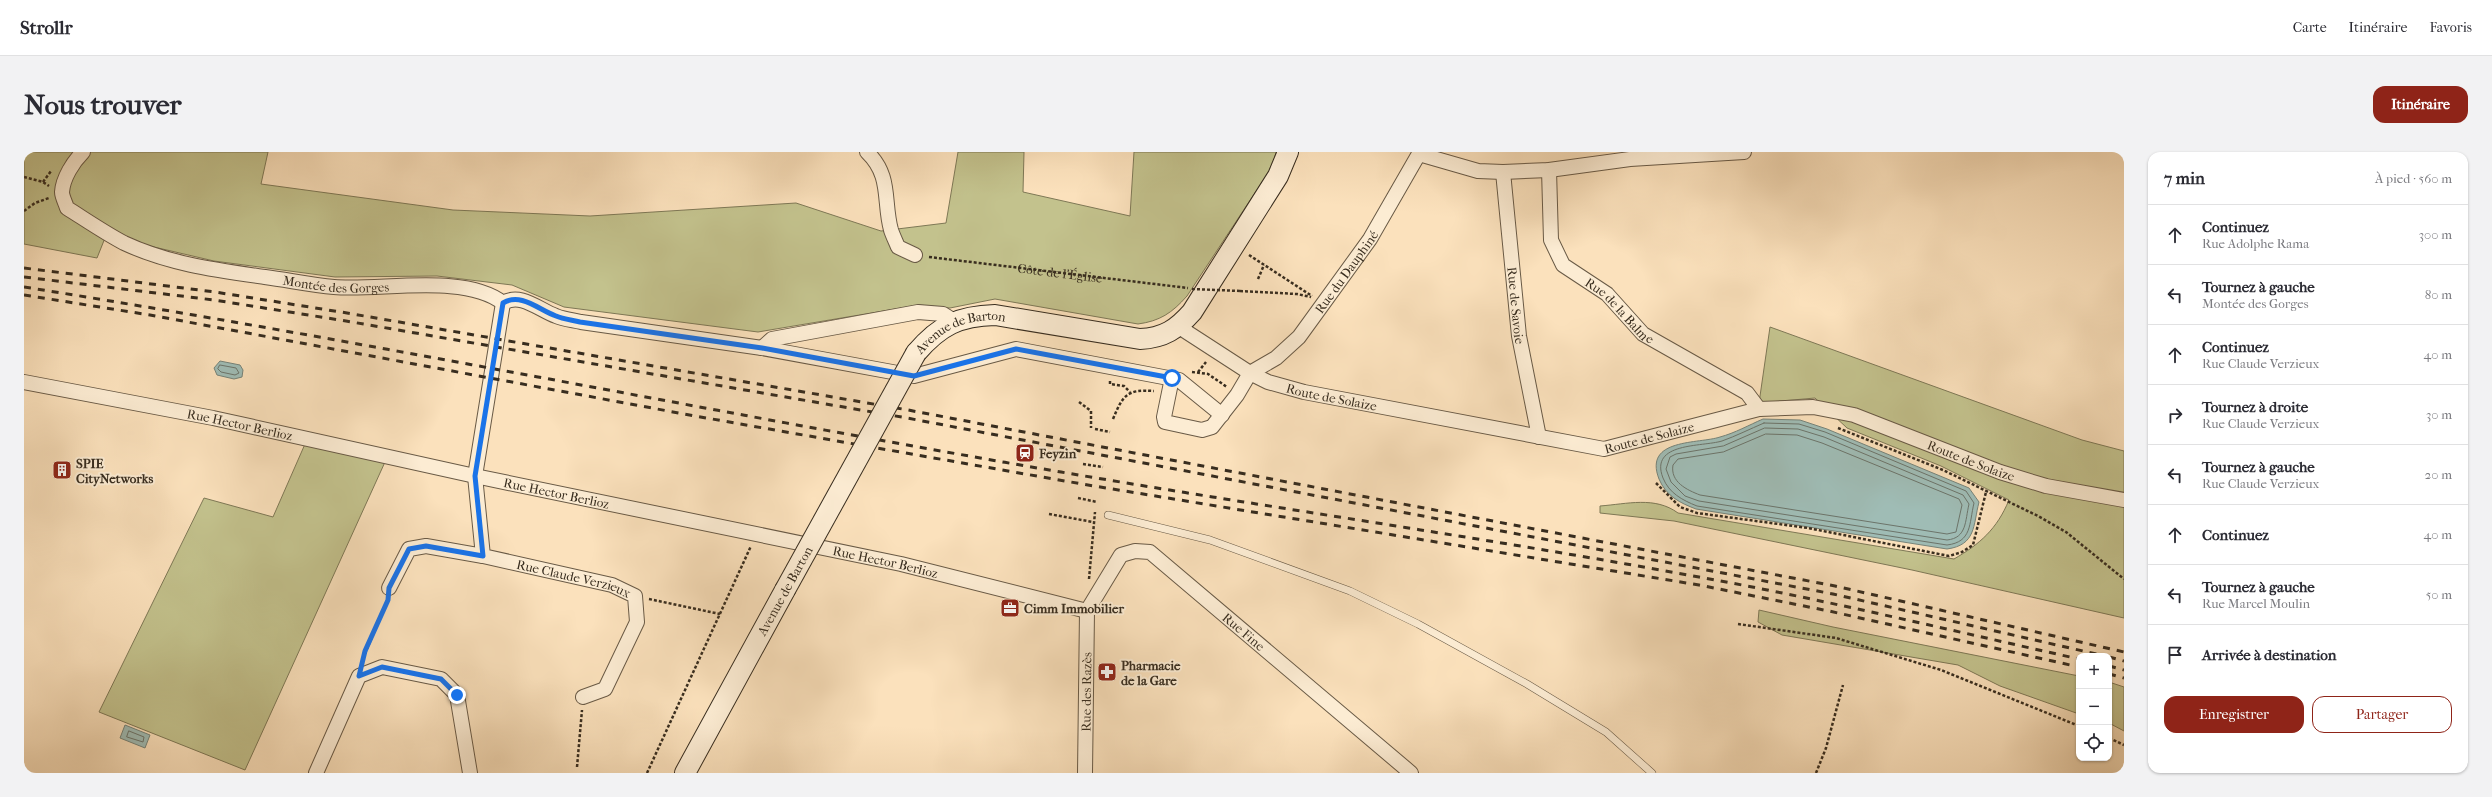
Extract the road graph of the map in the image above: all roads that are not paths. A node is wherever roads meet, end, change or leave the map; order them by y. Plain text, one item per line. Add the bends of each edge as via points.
1 (83, 152) edge
2 (867, 152) edge
3 (1288, 152) edge
4 (1744, 152) edge
5 (1419, 153) edge
6 (1548, 170) junction
7 (1503, 172) junction
8 (915, 255) road end
9 (503, 303) junction
10 (954, 321) junction
11 (1179, 327) junction
12 (762, 348) junction
13 (1250, 373) junction
14 (1172, 378) junction
15 (24, 382) edge
16 (1759, 409) junction
17 (1222, 414) junction
18 (1539, 437) junction
19 (475, 476) junction
20 (2124, 500) edge
21 (1108, 515) dead end
22 (483, 556) junction
23 (389, 588) road end
24 (1088, 611) junction
25 (583, 697) road end
26 (316, 773) edge
27 (470, 773) edge
28 (685, 773) edge
29 (1085, 773) edge
30 (1411, 773) edge
31 (1652, 773) edge

1 - 9 street, Montée des Gorges via 75,159 56,190 67,208 124,242 157,256 193,267 335,287 464,288 484,292
2 - 8 street via 877,162 887,189 891,230 898,247
3 - 11 street, Avenue de Barton via 1270,190 1192,312
4 - 6 street via 1630,159
5 - 7 street via 1478,172
5 - 13 street, Rue du Dauphiné via 1370,239 1299,337 1276,358
6 - 7 street
6 - 16 street, Rue de la Balme via 1551,240 1563,264 1607,294 1643,334 1747,393
7 - 18 street, Rue de Savoie via 1519,336
9 - 12 street via 510,299 519,299 556,316 580,322
9 - 19 street
10 - 11 street, Avenue de Barton via 972,316 995,315 1140,339 1155,338
10 - 12 street via 943,314 918,312 772,338
10 - 28 street, Avenue de Barton, bridge via 930,337 916,353
11 - 13 street, Route de Solaize
12 - 14 street via 914,376 1016,349
13 - 17 street
13 - 18 street, Route de Solaize via 1268,382 1304,392
14 - 17 street via 1179,380
14 - 17 street via 1165,422 1208,430
15 - 19 street, Rue Hector Berlioz via 212,418
16 - 18 street, Route de Solaize via 1604,449
16 - 20 street, Route de Solaize via 1809,406 1854,415 2000,472 2046,486
19 - 22 street
19 - 24 street, Rue Hector Berlioz via 901,564
21 - 31 lane via 1210,540 1350,591 1418,624 1527,684 1606,732
22 - 23 street, Rue Claude Verzieux via 426,546 409,549
22 - 25 street, Rue Claude Verzieux via 612,585 635,596 637,622 605,689
24 - 29 street, Rue des Razès
24 - 30 street, Rue Fine via 1121,555 1135,551 1150,552
26 - 27 street via 359,676 382,667 441,679 457,695

